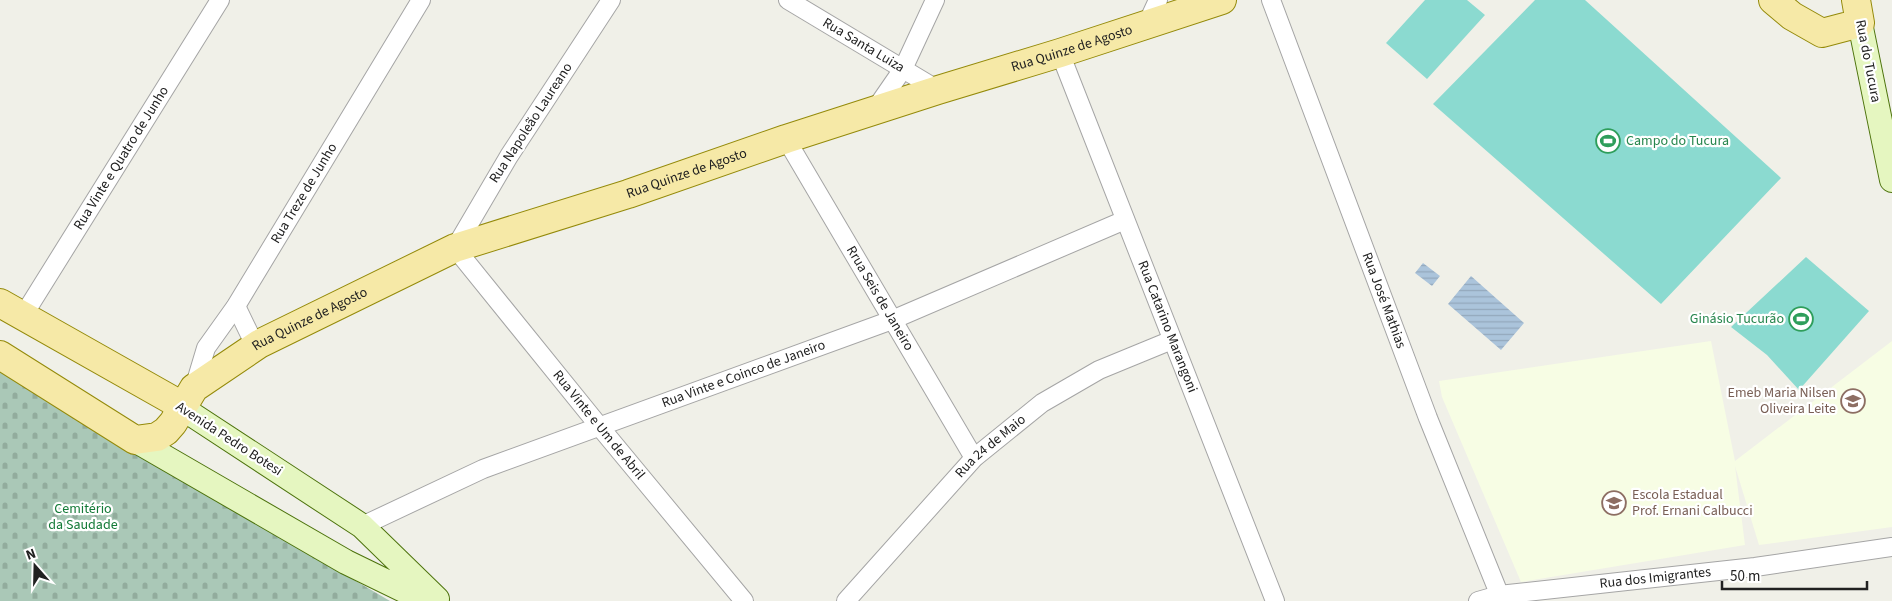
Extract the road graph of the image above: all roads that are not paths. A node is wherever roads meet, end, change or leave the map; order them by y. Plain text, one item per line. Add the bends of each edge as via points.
1 (220, 0) edge
2 (421, 0) edge
3 (611, 0) edge
4 (788, 0) edge
5 (936, 0) edge
6 (1222, 0) edge
7 (1271, 0) edge
8 (1773, 0) edge
9 (1153, 12) edge
10 (1858, 12) edge
11 (1060, 53) junction
12 (903, 69) junction
13 (938, 90) junction
14 (873, 112) junction
15 (786, 139) junction
16 (1892, 180) edge
17 (1124, 220) junction
18 (455, 248) junction
19 (236, 306) junction
20 (11, 310) edge
21 (892, 320) junction
22 (1172, 340) junction
23 (259, 344) junction
24 (0, 356) edge
25 (188, 398) junction
26 (599, 426) junction
27 (135, 440) junction
28 (974, 458) junction
29 (362, 526) junction
30 (1892, 547) edge
31 (1501, 598) edge
32 (426, 601) edge
33 (439, 601) edge
34 (744, 601) edge
35 (846, 601) edge
36 (1274, 601) edge
37 (1478, 601) edge

1 - 20 street, Rua Vinte e Quatro de Junho
2 - 19 street, Rua Treze de Junho
3 - 18 street, Rua Napoleão Laureano via 509,156
4 - 12 street, Rua Santa Luiza
5 - 12 street
6 - 9 main road, Rua Quinze de Agosto
7 - 31 street, Rua José Mathias via 1428,418
8 - 10 main road via 1792,16 1822,33
9 - 11 main road, Rua Quinze de Agosto
10 - 16 main road, Rua do Tucura
11 - 13 main road, Rua Quinze de Agosto
11 - 17 street, Rua Catarino Marangoni
12 - 13 street, Rua Santa Luiza
12 - 14 street
13 - 14 main road, Rua Quinze de Agosto
14 - 15 main road, Rua Quinze de Agosto
15 - 18 main road, Rua Quinze de Agosto via 628,194
15 - 21 street, Rrua Seis de Janeiro
17 - 21 street, Rua Vinte e Coinco de Janeiro
17 - 22 street, Rua Catarino Marangoni
18 - 23 main road, Rua Quinze de Agosto
18 - 26 street, Rua Vinte e Um de Abril
19 - 23 street via 250,335
19 - 25 street, Rua Treze de Junho via 206,348
20 - 25 main road, Avenida Pedro Botesi
21 - 26 street, Rua Vinte e Coinco de Janeiro
21 - 28 street, Rrua Seis de Janeiro
22 - 28 street, Rua 24 de Maio via 1100,370 1042,403
22 - 36 street, Rua Catarino Marangoni
23 - 25 main road, Rua Quinze de Agosto
24 - 27 main road
25 - 27 main road via 166,431 156,437
25 - 29 main road, Avenida Pedro Botesi
26 - 29 street, Rua Vinte e Coinco de Janeiro via 483,469
26 - 34 street, Rua Vinte e Um de Abril
27 - 32 main road via 346,562
28 - 35 street, Rua 24 de Maio
29 - 33 main road, Avenida Pedro Botesi
30 - 31 street, Rua dos Imigrantes
31 - 37 street, Rua dos Imigrantes

